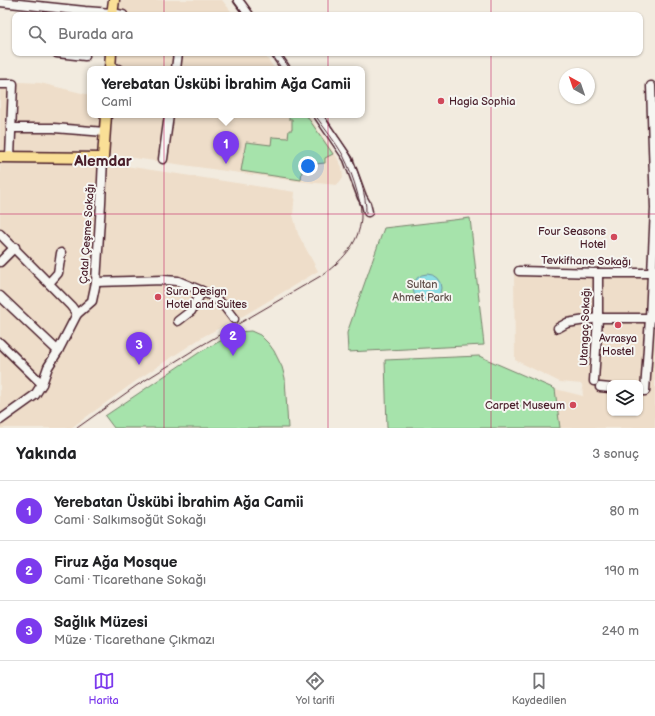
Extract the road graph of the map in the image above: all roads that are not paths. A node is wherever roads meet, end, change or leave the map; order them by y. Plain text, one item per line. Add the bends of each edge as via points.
1 (114, 0) edge
2 (238, 0) edge
3 (0, 2) edge
4 (52, 11) edge
5 (72, 12) edge
6 (112, 12) edge
7 (246, 12) edge
8 (111, 56) edge
9 (178, 56) edge
10 (277, 56) edge
11 (112, 66) edge
12 (176, 66) edge
13 (284, 66) edge
14 (0, 84) edge
15 (651, 86) edge
16 (106, 118) edge
17 (169, 118) edge
18 (320, 118) edge
19 (11, 128) junction
20 (105, 132) junction
21 (5, 157) edge
22 (103, 158) junction
23 (163, 159) dead end
24 (655, 208) edge
25 (368, 212) dead end
26 (0, 234) edge
27 (15, 248) junction
28 (61, 253) dead end
29 (0, 262) edge
30 (519, 271) dead end
31 (598, 273) junction
32 (653, 273) junction
33 (96, 282) junction
34 (49, 283) junction
35 (202, 290) junction
36 (0, 296) edge
37 (77, 314) junction
38 (598, 318) junction
39 (650, 318) junction
40 (234, 320) dead end
41 (178, 321) dead end
42 (558, 328) dead end
43 (0, 343) edge
44 (58, 351) junction
45 (643, 382) edge
46 (42, 384) junction
47 (607, 387) edge
48 (0, 420) edge

1 - 6 main road
2 - 7 street
3 - 4 street
4 - 5 street
8 - 11 main road
9 - 12 street
10 - 13 street
14 - 19 street via 13,84
15 - 24 street
16 - 20 main road
17 - 23 street
18 - 25 street via 348,159
19 - 20 street
19 - 21 street
20 - 22 main road
21 - 22 main road
22 - 33 street, Çatal Çeşme Sokağı
24 - 32 street
26 - 27 street
27 - 29 street
27 - 34 street
28 - 34 street via 58,273
30 - 31 street, Tevkifhane Sokağı
31 - 32 street, Tevkifhane Sokağı
31 - 38 street, Utangaç Sokağı
32 - 39 street
33 - 35 street via 171,280
33 - 37 street, Çatal Çeşme Sokağı via 92,302
34 - 37 street
35 - 40 street via 215,298
35 - 41 street via 191,311
36 - 44 street
37 - 44 street, Çatal Çeşme Sokağı
38 - 39 street
38 - 42 street via 567,323
38 - 47 street, Utangaç Sokağı via 597,384
39 - 45 street
43 - 46 street
44 - 46 street, Çatal Çeşme Sokağı via 48,367
46 - 48 street, Çatal Çeşme Sokağı via 35,395

